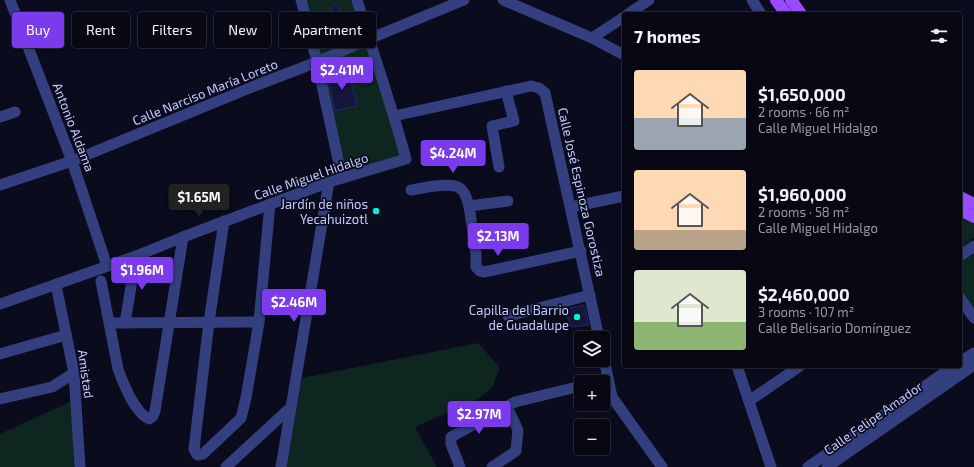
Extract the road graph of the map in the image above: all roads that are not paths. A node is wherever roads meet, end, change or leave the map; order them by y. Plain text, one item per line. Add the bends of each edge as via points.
1 (10, 0) edge
2 (301, 0) edge
3 (357, 0) edge
4 (464, 0) edge
5 (503, 0) edge
6 (650, 0) edge
7 (752, 0) edge
8 (776, 0) edge
9 (791, 0) edge
10 (361, 12) edge
11 (631, 12) edge
12 (760, 12) edge
13 (785, 12) edge
14 (800, 12) edge
15 (622, 18) edge
16 (376, 36) edge
17 (592, 38) junction
18 (349, 48) edge
19 (372, 48) edge
20 (622, 54) edge
21 (317, 62) junction
22 (506, 91) junction
23 (15, 112) dead end
24 (394, 116) junction
25 (0, 117) edge
26 (72, 161) junction
27 (500, 167) dead end
28 (342, 178) junction
29 (329, 182) junction
30 (0, 185) edge
31 (410, 190) dead end
32 (622, 196) edge
33 (962, 198) edge
34 (508, 201) dead end
35 (270, 204) junction
36 (974, 204) edge
37 (469, 206) junction
38 (571, 207) junction
39 (962, 211) edge
40 (974, 216) edge
41 (224, 221) junction
42 (183, 237) junction
43 (974, 246) edge
44 (581, 251) junction
45 (962, 255) edge
46 (136, 256) junction
47 (107, 266) junction
48 (101, 281) dead end
49 (56, 285) junction
50 (590, 295) junction
51 (962, 301) edge
52 (0, 304) edge
53 (508, 316) dead end
54 (974, 318) edge
55 (209, 322) junction
56 (259, 322) junction
57 (109, 323) junction
58 (125, 323) junction
59 (170, 323) junction
60 (598, 331) edge
61 (66, 334) junction
62 (974, 353) edge
63 (0, 354) edge
64 (962, 361) edge
65 (974, 365) edge
66 (738, 368) edge
67 (797, 368) edge
68 (951, 368) edge
69 (74, 373) junction
70 (574, 388) edge
71 (610, 388) edge
72 (0, 399) edge
73 (749, 401) junction
74 (291, 407) junction
75 (507, 407) junction
76 (80, 467) edge
77 (226, 467) edge
78 (282, 467) edge
79 (460, 467) edge
80 (492, 467) edge
81 (662, 467) edge
82 (771, 467) edge
83 (808, 467) edge
84 (826, 467) edge

1 - 26 street, Antonio Aldama
2 - 21 street
3 - 10 street
4 - 16 street, Calle Narciso María Loreto
5 - 17 street
6 - 11 street
7 - 12 street
8 - 13 main road
9 - 14 main road
15 - 17 street
17 - 20 street
18 - 21 street, Calle Narciso María Loreto
19 - 24 street
21 - 26 street, Calle Narciso María Loreto
21 - 28 street
22 - 24 street, Calle José Espinoza Gorostiza
22 - 27 street via 514,121 492,126
22 - 38 street, Calle José Espinoza Gorostiza via 531,86 545,93
23 - 25 street
24 - 28 street, Calle Miguel Hidalgo via 406,159
26 - 30 street, Calle Narciso María Loreto
26 - 47 street, Antonio Aldama
28 - 29 street, Calle Miguel Hidalgo
29 - 35 street, Calle Miguel Hidalgo
29 - 74 street
31 - 37 street via 452,185 460,187 465,192
32 - 38 street
33 - 36 main road
34 - 37 street
35 - 41 street, Calle Miguel Hidalgo
35 - 56 street
37 - 44 street via 476,267 480,271
38 - 44 street, Calle José Espinoza Gorostiza
39 - 40 main road
41 - 42 street, Calle Miguel Hidalgo
41 - 55 street
42 - 46 street, Calle Miguel Hidalgo
42 - 59 street
43 - 45 street
44 - 50 street, Calle José Espinoza Gorostiza
46 - 47 street, Calle Miguel Hidalgo
46 - 58 street
47 - 49 street, Calle Miguel Hidalgo
48 - 57 street
49 - 52 street, Calle Miguel Hidalgo
49 - 61 street, Amistad
50 - 53 street
50 - 60 street, Calle José Espinoza Gorostiza
51 - 54 street
55 - 56 street
55 - 56 street via 194,449 198,455 203,454 241,418
55 - 59 street
57 - 58 street
57 - 59 street via 123,382 143,416 149,419 155,411
58 - 59 street
61 - 63 street
61 - 69 street, Amistad
62 - 64 street
65 - 84 street, Calle Felipe Amador
66 - 73 street
67 - 73 street
68 - 83 street, Calle Felipe Amador
69 - 72 street via 52,387
69 - 76 street, Amistad
70 - 75 street via 515,402
71 - 81 street via 612,397
73 - 82 street
74 - 77 street
74 - 78 street
75 - 79 street via 451,437 451,444
75 - 80 street via 518,430 516,451

